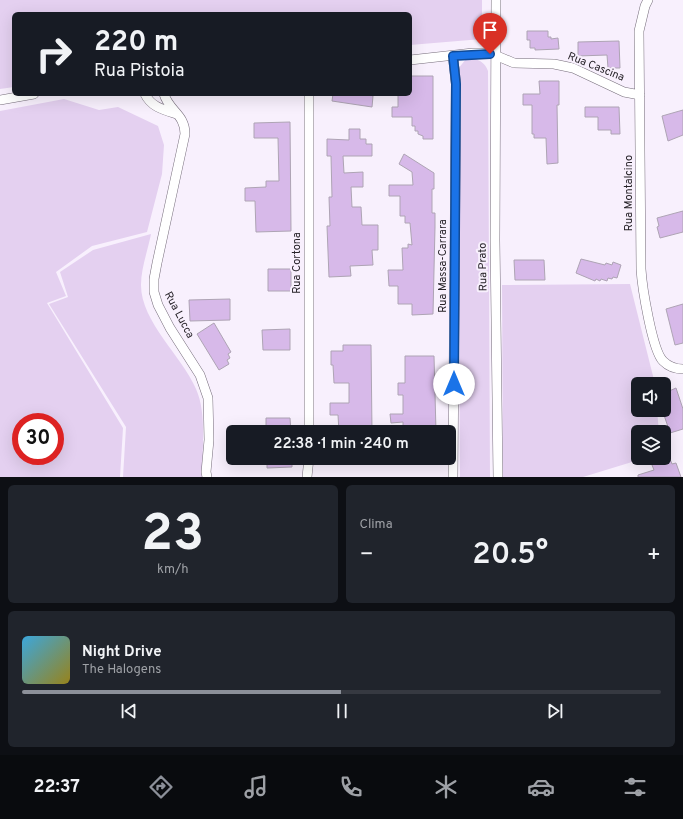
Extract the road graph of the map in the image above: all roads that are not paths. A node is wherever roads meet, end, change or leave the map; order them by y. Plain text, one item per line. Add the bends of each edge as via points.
1 (496, 0) edge
2 (648, 0) edge
3 (453, 56) junction
4 (496, 56) junction
5 (412, 60) edge
6 (640, 95) junction
7 (23, 96) edge
8 (145, 96) edge
9 (165, 96) edge
10 (310, 96) edge
11 (0, 100) edge
12 (178, 115) junction
13 (683, 368) edge
14 (309, 425) edge
15 (308, 465) edge
16 (207, 477) edge
17 (307, 477) edge
18 (453, 477) edge
19 (498, 477) edge

1 - 4 street, Rua Prato
2 - 6 street, Rua Montalcino via 639,31
3 - 4 street, Rua Cascina
3 - 5 street, Rua Cascina
3 - 18 street, Rua Massa-Carrara via 456,84
4 - 6 street, Rua Cascina via 514,63 554,64 572,68 624,92
4 - 19 street, Rua Prato
6 - 13 street, Rua Montalcino via 643,291 659,356 668,366
7 - 11 street
8 - 12 street via 156,107
9 - 12 street, Rua Lucca
10 - 14 street, Rua Cortona
12 - 16 street, Rua Lucca via 184,122 184,139 157,263 154,292 170,328 200,375 208,398
15 - 17 street

